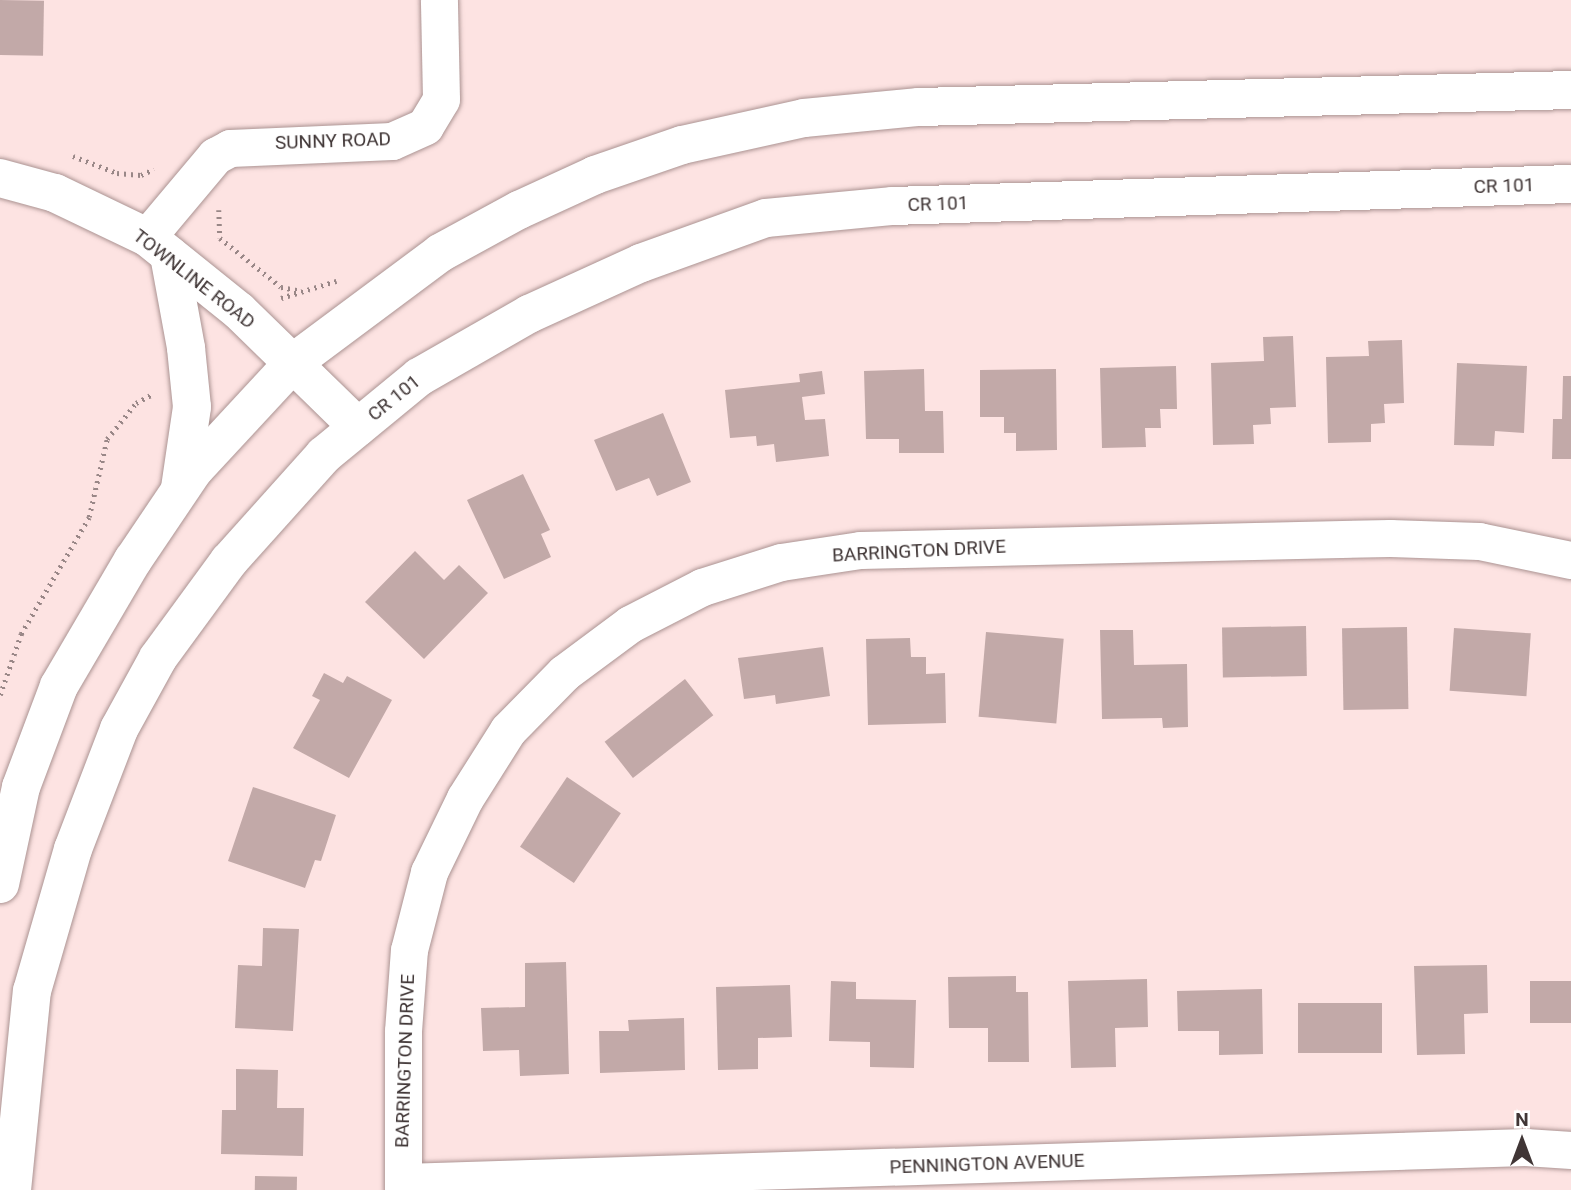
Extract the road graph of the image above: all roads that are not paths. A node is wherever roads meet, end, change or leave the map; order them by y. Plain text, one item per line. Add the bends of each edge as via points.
1 (439, 0) edge
2 (1571, 89) edge
3 (0, 178) edge
4 (1571, 184) edge
5 (158, 246) junction
6 (294, 362) junction
7 (358, 427) junction
8 (179, 491) junction
9 (1571, 560) edge
10 (0, 884) edge
11 (1571, 1150) edge
12 (402, 1186) edge
13 (12, 1190) edge

1 - 5 street, SUNNY ROAD via 441,99 425,125 392,141 230,148 206,166
2 - 6 main road via 919,107 804,118 682,145 595,175 519,210 440,253
3 - 5 main road, TOWNLINE ROAD via 55,193
4 - 7 main road, CR 101 / CR 101 via 893,206 766,218 641,263 529,314 419,377
5 - 6 main road, TOWNLINE ROAD
5 - 8 main road via 187,348 192,407
6 - 7 main road, TOWNLINE ROAD
6 - 8 main road
7 - 13 main road, CR 101 via 321,458 229,561 158,658 119,729 74,849 32,991
8 - 10 main road via 59,686 21,788
9 - 12 street, BARRINGTON DRIVE via 1479,541 1390,538 860,550 781,562 715,583 630,624 564,673 508,730 465,798 429,872 409,950 402,1031
11 - 12 street, PENNINGTON AVENUE via 1484,1148

